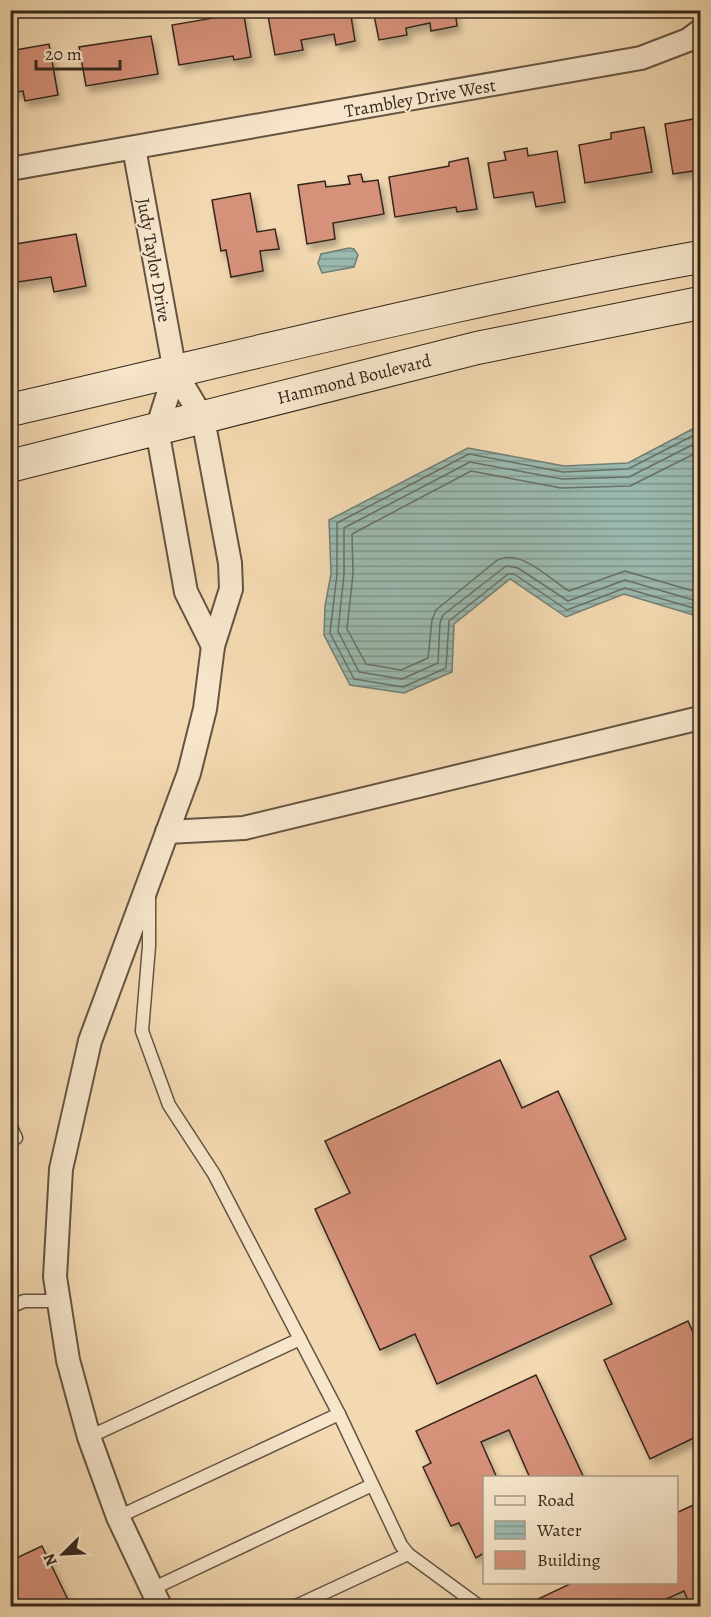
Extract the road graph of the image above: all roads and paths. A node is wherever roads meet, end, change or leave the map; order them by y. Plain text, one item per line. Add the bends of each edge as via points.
1 (700, 31) edge
2 (134, 148) junction
3 (10, 169) edge
4 (700, 257) edge
5 (700, 303) edge
6 (174, 372) junction
7 (10, 410) edge
8 (203, 419) junction
9 (157, 429) junction
10 (10, 466) edge
11 (213, 646) junction
12 (700, 717) edge
13 (167, 832) junction
14 (149, 880) junction
15 (10, 1125) edge
16 (16, 1138) dead end
17 (58, 1301) junction
18 (11, 1305) edge
19 (300, 1340) junction
20 (339, 1414) junction
21 (89, 1437) junction
22 (372, 1485) junction
23 (118, 1517) junction
24 (408, 1554) junction
25 (156, 1598) edge
26 (296, 1606) edge
27 (476, 1606) edge

1 - 2 street, Trambley Drive West via 688,40 641,58
2 - 3 street, Trambley Drive West
2 - 6 street, Judy Taylor Drive
4 - 6 street
5 - 8 street, Hammond Boulevard via 477,348
6 - 7 street
6 - 8 street
6 - 9 street
8 - 9 street, Hammond Boulevard
8 - 11 street via 230,563 231,589
9 - 10 street, Hammond Boulevard
9 - 11 street via 186,592
11 - 13 street via 205,709 189,773
12 - 13 street via 244,828
13 - 14 street
14 - 17 street via 90,1041 61,1169 55,1276
14 - 19 lane via 149,946 142,1031 169,1105 214,1174
15 - 16 lane
17 - 18 lane
17 - 21 street via 68,1360
19 - 20 lane
19 - 21 lane
20 - 22 lane
20 - 23 lane
21 - 23 street
22 - 24 lane
22 - 25 lane
23 - 25 street
24 - 26 lane
24 - 27 lane

